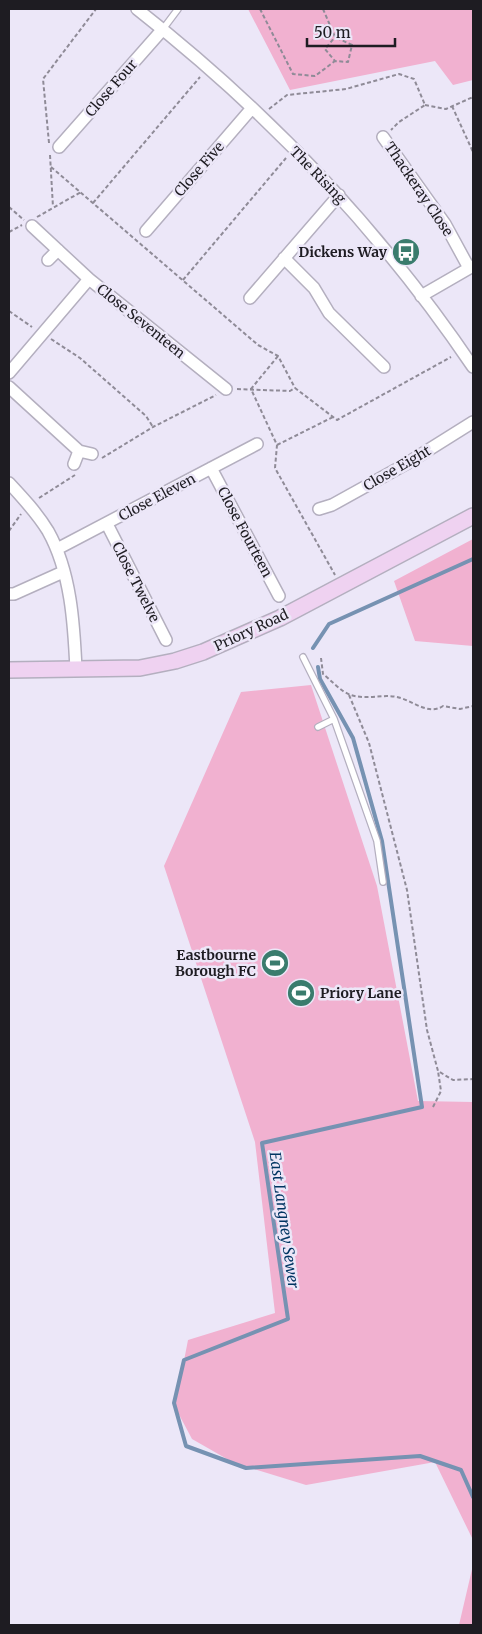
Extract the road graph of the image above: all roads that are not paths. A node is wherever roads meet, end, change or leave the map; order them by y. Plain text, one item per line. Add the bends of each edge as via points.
1 (137, 9) edge
2 (178, 9) edge
3 (163, 29) junction
4 (256, 112) junction
5 (383, 137) road end
6 (59, 147) dead end
7 (339, 195) junction
8 (32, 226) road end
9 (146, 230) dead end
10 (58, 250) junction
11 (284, 258) junction
12 (48, 260) dead end
13 (471, 267) edge
14 (89, 278) junction
15 (421, 296) junction
16 (250, 298) dead end
17 (384, 366) dead end
18 (473, 367) edge
19 (9, 372) edge
20 (9, 388) edge
21 (226, 389) road end
22 (473, 422) edge
23 (257, 444) dead end
24 (79, 451) junction
25 (93, 459) road end
26 (211, 468) junction
27 (76, 469) road end
28 (9, 483) edge
29 (319, 509) dead end
30 (473, 516) edge
31 (107, 524) junction
32 (57, 549) junction
33 (63, 572) junction
34 (9, 594) edge
35 (279, 596) dead end
36 (166, 640) dead end
37 (303, 657) dead end
38 (9, 670) edge
39 (76, 670) junction
40 (334, 719) junction
41 (318, 727) dead end
42 (383, 882) dead end

1 - 3 street, The Rising
2 - 3 lane
3 - 4 street, The Rising
3 - 6 street, Close Four
4 - 7 street, The Rising
4 - 9 street, Close Five
5 - 13 street, Thackeray Close via 445,224
7 - 11 street
7 - 15 street, The Rising
8 - 10 street, Close Seventeen
10 - 12 street
10 - 14 street, Close Seventeen
11 - 16 street
11 - 17 street via 314,288 329,313
13 - 15 street
14 - 19 street
14 - 21 street, Close Seventeen
15 - 18 street, The Rising
20 - 24 street
22 - 29 street, Close Eight via 406,464
23 - 26 street, Close Eleven
24 - 25 street
24 - 27 street
26 - 31 street, Close Eleven
26 - 35 street, Close Fourteen
28 - 32 street via 47,530
30 - 39 street, Priory Road via 280,618 203,652 140,668
31 - 32 street, Close Eleven
31 - 36 street, Close Twelve
32 - 33 street
33 - 34 street
33 - 39 street via 74,619
37 - 40 lane
38 - 39 street, Priory Road
40 - 41 lane
40 - 42 lane via 377,840

